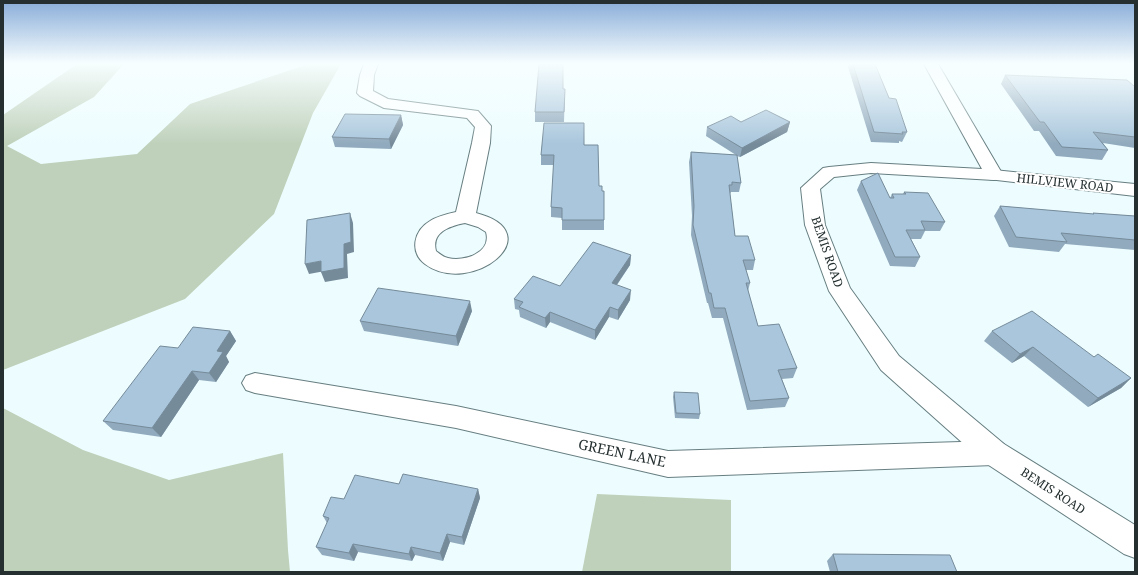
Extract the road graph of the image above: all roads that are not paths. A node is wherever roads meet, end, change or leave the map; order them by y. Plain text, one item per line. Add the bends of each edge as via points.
1 (365, 91) edge
2 (946, 91) edge
3 (994, 175) junction
4 (1135, 190) edge
5 (465, 217) dead end
6 (255, 383) dead end
7 (994, 453) junction
8 (1135, 543) edge

1 - 5 street via 384,103 472,114 483,126
2 - 3 street
3 - 4 street, HILLVIEW ROAD
3 - 7 street, BEMIS ROAD via 871,168 829,172 810,188 815,225 840,291 890,363
6 - 7 street, GREEN LANE via 456,417 668,464
7 - 8 street, BEMIS ROAD

